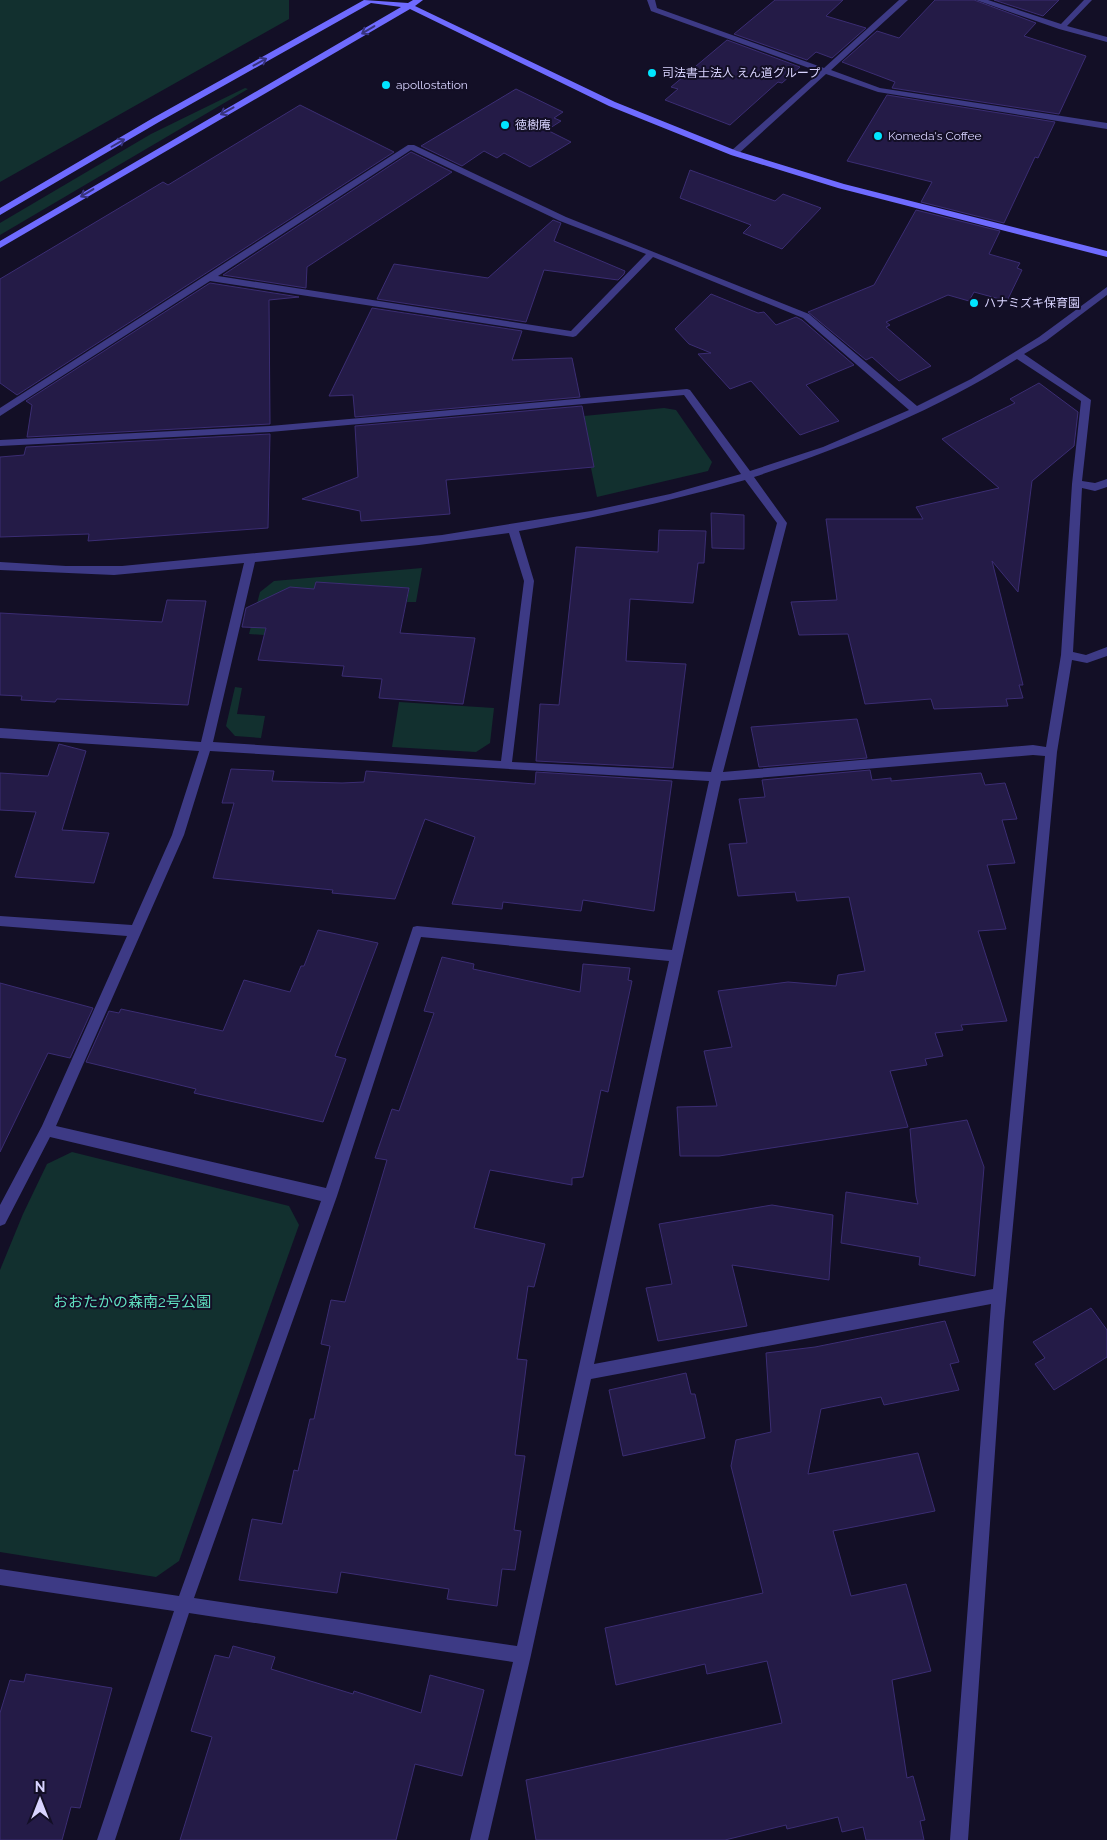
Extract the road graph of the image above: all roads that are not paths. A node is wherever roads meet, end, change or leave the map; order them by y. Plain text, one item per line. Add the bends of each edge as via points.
1 (369, 0) edge
2 (419, 0) edge
3 (651, 0) edge
4 (904, 0) edge
5 (980, 0) edge
6 (1088, 0) edge
7 (407, 3) edge
8 (1062, 27) junction
9 (1107, 40) edge
10 (825, 71) junction
11 (1107, 126) edge
12 (734, 153) junction
13 (0, 212) edge
14 (0, 245) edge
15 (652, 253) junction
16 (1107, 254) edge
17 (210, 278) junction
18 (1107, 290) edge
19 (1018, 354) junction
20 (916, 411) junction
21 (0, 414) edge
22 (0, 443) edge
23 (747, 476) junction
24 (1107, 483) edge
25 (1077, 484) junction
26 (513, 529) junction
27 (250, 559) junction
28 (0, 566) edge
29 (1107, 651) edge
30 (1067, 656) junction
31 (0, 733) edge
32 (206, 746) junction
33 (1051, 752) junction
34 (506, 766) junction
35 (716, 777) junction
36 (0, 921) edge
37 (137, 931) junction
38 (676, 956) junction
39 (47, 1130) junction
40 (330, 1196) junction
41 (0, 1219) edge
42 (1001, 1295) junction
43 (586, 1373) junction
44 (0, 1577) edge
45 (184, 1605) junction
46 (524, 1655) junction
47 (106, 1840) edge
48 (479, 1840) edge
49 (959, 1840) edge

1 - 7 street
13 -> 1 street
2 - 7 street
3 - 10 street via 654,9
4 - 10 street
5 - 8 street
6 - 8 street
7 - 12 street via 645,119
7 -> 14 street
8 - 9 street
10 - 11 street via 878,90
10 - 12 street
12 - 16 street via 841,186
15 - 17 street via 573,334
15 - 17 street via 563,219 410,147
15 - 20 street via 806,316
17 - 21 street
18 - 19 street
19 - 20 street
19 - 25 street via 1086,400
20 - 23 street via 833,446
22 - 23 street via 270,429 687,392
23 - 26 street via 642,503
23 - 35 street via 782,523
24 - 25 street via 1095,487
25 - 30 street
26 - 27 street
26 - 34 street via 529,581
27 - 28 street via 108,571
27 - 32 street
29 - 30 street via 1087,659
30 - 33 street
31 - 32 street
32 - 34 street
32 - 37 street via 178,835
33 - 35 street via 1033,750
33 - 42 street
34 - 35 street
35 - 38 street
36 - 37 street
37 - 39 street
38 - 40 street via 417,931
38 - 43 street
39 - 40 street
39 - 41 street
40 - 45 street
42 - 43 street
42 - 49 street
43 - 46 street
44 - 45 street
45 - 46 street
45 - 47 street
46 - 48 street

